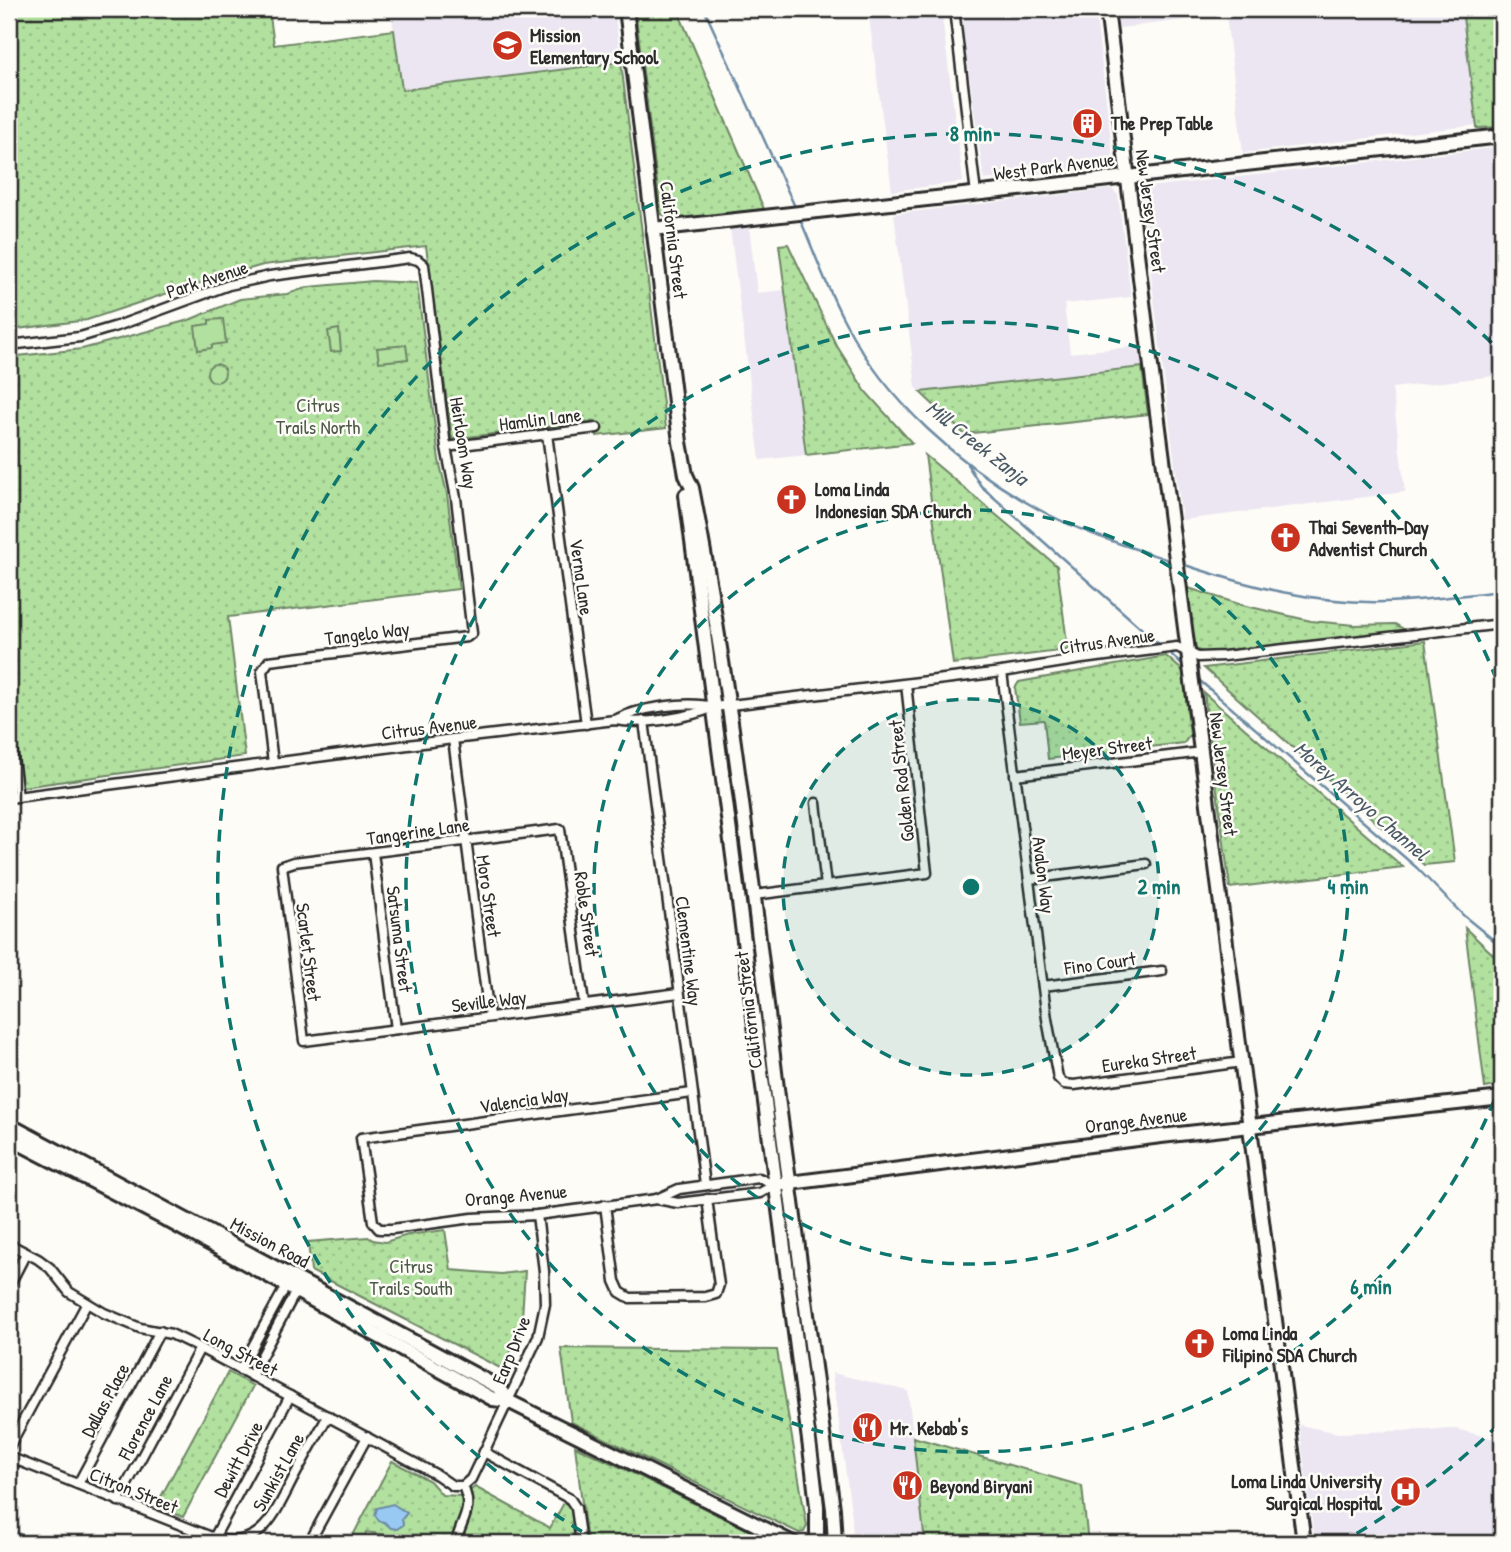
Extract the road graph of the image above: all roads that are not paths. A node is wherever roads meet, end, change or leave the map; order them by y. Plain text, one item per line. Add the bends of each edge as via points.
1 (626, 9) edge
2 (954, 9) edge
3 (1107, 9) edge
4 (1502, 136) edge
5 (1127, 176) junction
6 (976, 194) junction
7 (653, 229) junction
8 (418, 260) joint
9 (9, 345) edge
10 (597, 428) dead end
11 (547, 434) junction
12 (446, 447) junction
13 (1502, 624) edge
14 (472, 633) joint
15 (1188, 653) junction
16 (1002, 672) junction
17 (906, 684) junction
18 (721, 706) junction
19 (615, 720) junction
20 (644, 721) junction
21 (586, 724) junction
22 (9, 726) edge
23 (453, 739) junction
24 (1202, 752) junction
25 (273, 764) junction
26 (1015, 775) junction
27 (13, 798) edge
28 (816, 803) dead end
29 (559, 828) joint
30 (466, 841) junction
31 (373, 853) junction
32 (1146, 864) dead end
33 (282, 866) joint
34 (1029, 879) junction
35 (826, 886) junction
36 (754, 895) junction
37 (1161, 971) dead end
38 (1043, 986) junction
39 (679, 993) junction
40 (584, 1004) junction
41 (489, 1016) junction
42 (396, 1029) junction
43 (304, 1041) joint
44 (1241, 1062) junction
45 (1060, 1082) joint
46 (692, 1093) junction
47 (1502, 1098) edge
48 (9, 1125) edge
49 (1250, 1126) junction
50 (9, 1138) edge
51 (789, 1183) junction
52 (705, 1185) junction
53 (774, 1185) junction
54 (657, 1199) junction
55 (707, 1199) junction
56 (605, 1205) junction
57 (537, 1215) junction
58 (379, 1229) joint
59 (9, 1244) edge
60 (26, 1253) junction
61 (294, 1283) junction
62 (9, 1286) edge
63 (86, 1303) junction
64 (160, 1331) junction
65 (261, 1332) junction
66 (271, 1338) junction
67 (200, 1348) junction
68 (240, 1370) junction
69 (251, 1376) junction
70 (290, 1396) junction
71 (508, 1401) junction
72 (328, 1416) junction
73 (367, 1437) junction
74 (9, 1447) edge
75 (484, 1452) junction
76 (9, 1457) edge
77 (827, 1457) junction
78 (811, 1459) junction
79 (78, 1485) junction
80 (463, 1486) junction
81 (118, 1501) junction
82 (214, 1538) junction
83 (251, 1540) edge
84 (309, 1543) edge
85 (456, 1543) edge
86 (581, 1543) edge
87 (793, 1543) edge
88 (817, 1543) edge
89 (835, 1543) edge
90 (1304, 1543) edge

1 - 7 street, California Street
2 - 6 street
3 - 5 street, New Jersey Street
4 - 5 street, West Park Avenue
5 - 6 street, West Park Avenue
5 - 15 street, New Jersey Street
6 - 7 street, West Park Avenue
7 - 18 street, California Street via 687,475 715,604
8 - 9 street, Park Avenue via 270,276 229,285 80,337
8 - 12 street, Heirloom Way via 426,276
10 - 11 street, Hamlin Lane
11 - 12 street, Hamlin Lane
11 - 21 street, Verna Lane
12 - 14 street, Heirloom Way
13 - 15 street, Citrus Avenue via 1224,656
14 - 25 street, Tangelo Way via 269,661 262,671
15 - 16 street, Citrus Avenue via 1177,647
15 - 24 street, New Jersey Street
16 - 17 street, Citrus Avenue
16 - 26 street, Avalon Way
17 - 18 street, Citrus Avenue
17 - 35 street, Golden Rod Street via 927,873
18 - 19 street, Citrus Avenue via 698,704 630,712
18 - 20 street, Citrus Avenue
18 - 36 street, California Street
18 - 53 street, California Street
19 - 20 street, Citrus Avenue
19 - 21 street, Citrus Avenue
20 - 39 street, Clementine Way
21 - 23 street, Citrus Avenue
22 - 27 street
23 - 25 street, Citrus Avenue
23 - 30 street, Moro Street
24 - 26 street, Meyer Street
24 - 44 street, New Jersey Street
25 - 27 street, Citrus Avenue
26 - 34 street, Avalon Way
28 - 35 street
29 - 30 street, Tangerine Lane
29 - 40 street, Roble Street
30 - 31 street, Tangerine Lane
30 - 41 street, Moro Street
31 - 33 street, Tangerine Lane
31 - 42 street, Satsuma Street
32 - 34 street
33 - 43 street, Scarlet Street
34 - 38 street, Avalon Way
35 - 36 street
36 - 51 street, California Street
37 - 38 street, Fino Court
38 - 45 street, Avalon Way
39 - 40 street, Seville Way
39 - 46 street, Clementine Way
40 - 41 street, Seville Way
41 - 42 street, Seville Way
42 - 43 street, Seville Way
44 - 45 street, Eureka Street via 1074,1085
44 - 49 street, New Jersey Street
46 - 52 street, Clementine Way
46 - 58 street, Valencia Way via 361,1138 373,1222
47 - 49 street, Orange Avenue
48 - 61 street, Mission Road
49 - 51 street, Orange Avenue
49 - 90 street, New Jersey Street
50 - 61 street, Mission Road
51 - 53 street, Orange Avenue
51 - 77 street, California Street
52 - 53 street, Orange Avenue via 759,1178
52 - 54 street, Orange Avenue via 679,1188
53 - 55 street, Orange Avenue via 761,1192
53 - 78 street, California Street
54 - 55 street, Orange Avenue via 678,1203
54 - 56 street, Orange Avenue
55 - 56 street via 719,1285 716,1294 705,1297 630,1298 620,1292
56 - 57 street, Orange Avenue
57 - 58 street, Orange Avenue
57 - 71 street, Earp Drive via 545,1304 538,1337
59 - 60 street, Long Street
60 - 62 street
60 - 63 street, Long Street via 50,1268 69,1292
61 - 65 street
61 - 66 street
61 - 71 street, Mission Road via 493,1399
63 - 64 street, Long Street via 132,1326
63 - 74 street
64 - 67 street, Long Street
64 - 79 street, Dallas Place
65 - 66 street
65 - 68 street
66 - 69 street
67 - 68 street, Long Street
67 - 81 street, Florence Lane
68 - 69 street, Long Street
69 - 70 street, Long Street
70 - 72 street, Long Street
70 - 82 street, Dewitt Drive
71 - 75 street, Earp Drive
71 - 87 street, Mission Road
72 - 73 street, Long Street
72 - 83 street, Sunkist Lane via 274,1516
73 - 80 street, Long Street via 453,1486
73 - 84 street
75 - 80 street, Earp Drive
75 - 86 street via 570,1499 577,1512
76 - 79 street, Citron Street
77 - 78 street
77 - 89 street, California Street
78 - 88 street, California Street
79 - 81 street, Citron Street
80 - 85 street via 468,1509
81 - 82 street, Citron Street
82 - 83 street, Citron Street

